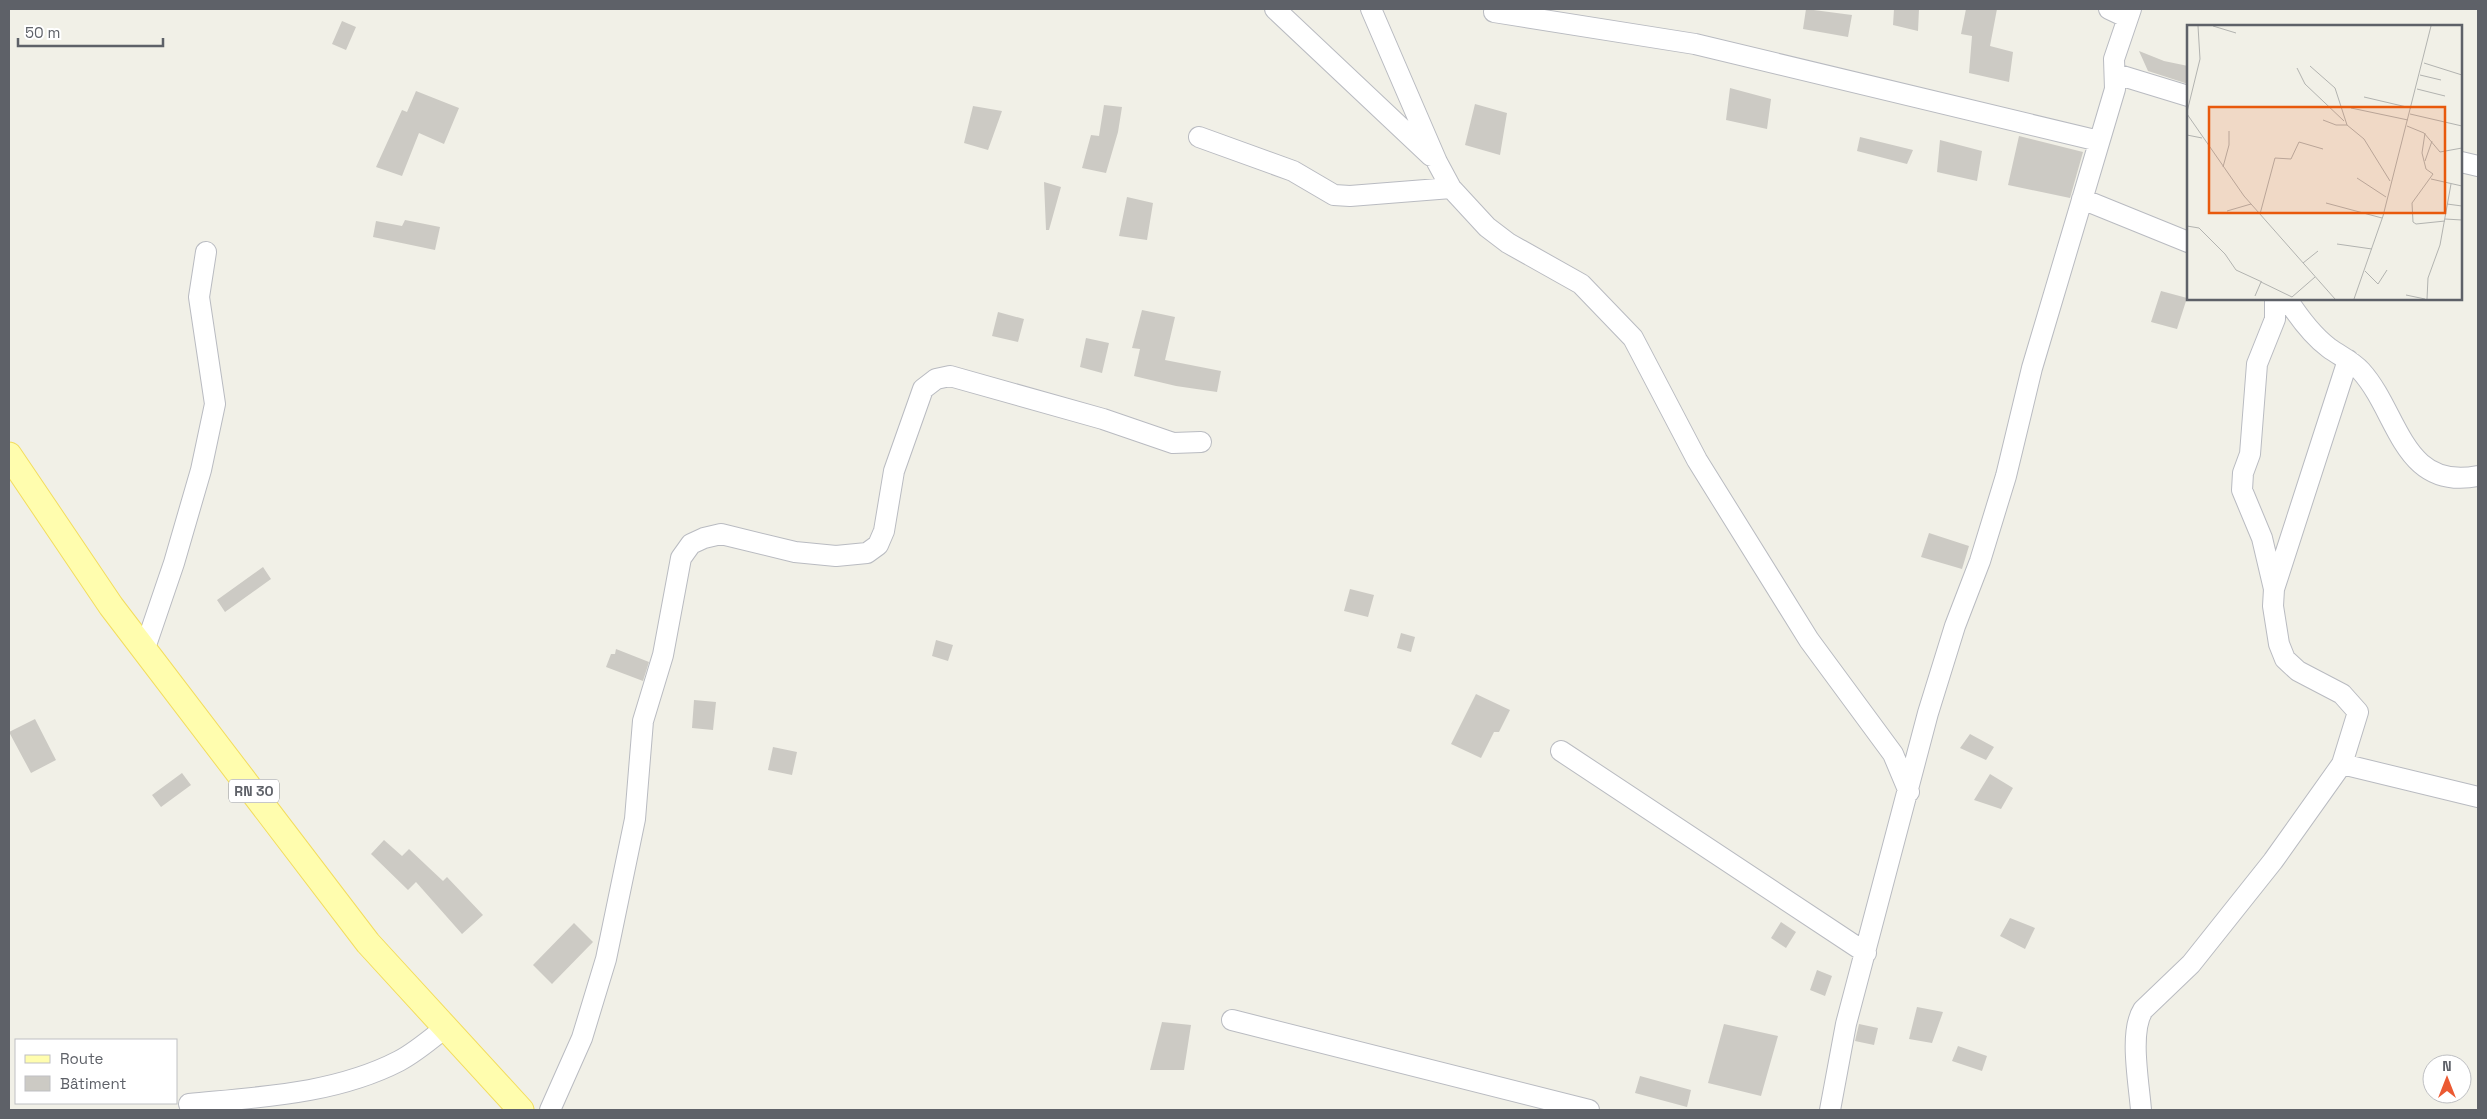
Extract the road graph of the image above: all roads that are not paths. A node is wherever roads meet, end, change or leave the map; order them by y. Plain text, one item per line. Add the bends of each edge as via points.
1 (1275, 9) edge
2 (1371, 9) edge
3 (2109, 9) edge
4 (1494, 12) dead end
5 (2129, 13) edge
6 (2116, 74) junction
7 (2187, 96) edge
8 (1199, 137) dead end
9 (2099, 141) junction
10 (1438, 162) junction
11 (2462, 162) edge
12 (2478, 166) edge
13 (1451, 188) junction
14 (2082, 199) junction
15 (2187, 242) edge
16 (206, 252) dead end
17 (2275, 300) edge
18 (2288, 300) edge
19 (2348, 360) junction
20 (1202, 442) dead end
21 (9, 455) edge
22 (2478, 476) edge
23 (2274, 588) junction
24 (144, 651) junction
25 (1561, 751) dead end
26 (2342, 764) junction
27 (1909, 792) junction
28 (2478, 797) edge
29 (1866, 953) junction
30 (1232, 1020) dead end
31 (446, 1028) junction
32 (189, 1104) dead end
33 (521, 1110) edge
34 (550, 1110) edge
35 (1589, 1110) edge
36 (1830, 1110) edge
37 (2141, 1110) edge

1 - 10 street
2 - 10 street
3 - 5 street
4 - 9 street via 1695,44
5 - 6 street via 2114,59
6 - 7 street
6 - 9 street via 2115,89
8 - 13 street via 1293,171 1334,194 1350,196
9 - 14 street
10 - 13 street
11 - 12 street
13 - 27 street via 1508,243 1581,284 1633,338 1697,460 1809,640 1894,754
14 - 15 street
14 - 27 street via 2032,368 2006,476 1928,713
16 - 24 street via 199,297 215,404 201,470
17 - 23 street via 2275,319 2257,364 2250,454 2243,473 2242,490 2262,538
18 - 19 street via 2328,348
19 - 22 street via 2360,370 2377,394 2416,461 2434,474 2463,480
19 - 23 street
20 - 34 street via 1173,443 1103,419 950,376 936,379 923,389 894,471 884,531 878,545 867,553 836,556 796,552 721,534 691,544 681,558 676,574 663,655 643,721 629,858 606,959 582,1038
21 - 24 main road, RN 30
23 - 26 street via 2279,644 2285,659 2298,671 2342,694 2358,712
24 - 31 main road, RN 30 via 368,943
25 - 29 street
26 - 28 street
26 - 37 street via 2273,861 2191,964 2137,1019
27 - 29 street
29 - 36 street via 1846,1024
30 - 35 street
31 - 32 street via 401,1060 358,1078 280,1095
31 - 33 main road, RN 30

